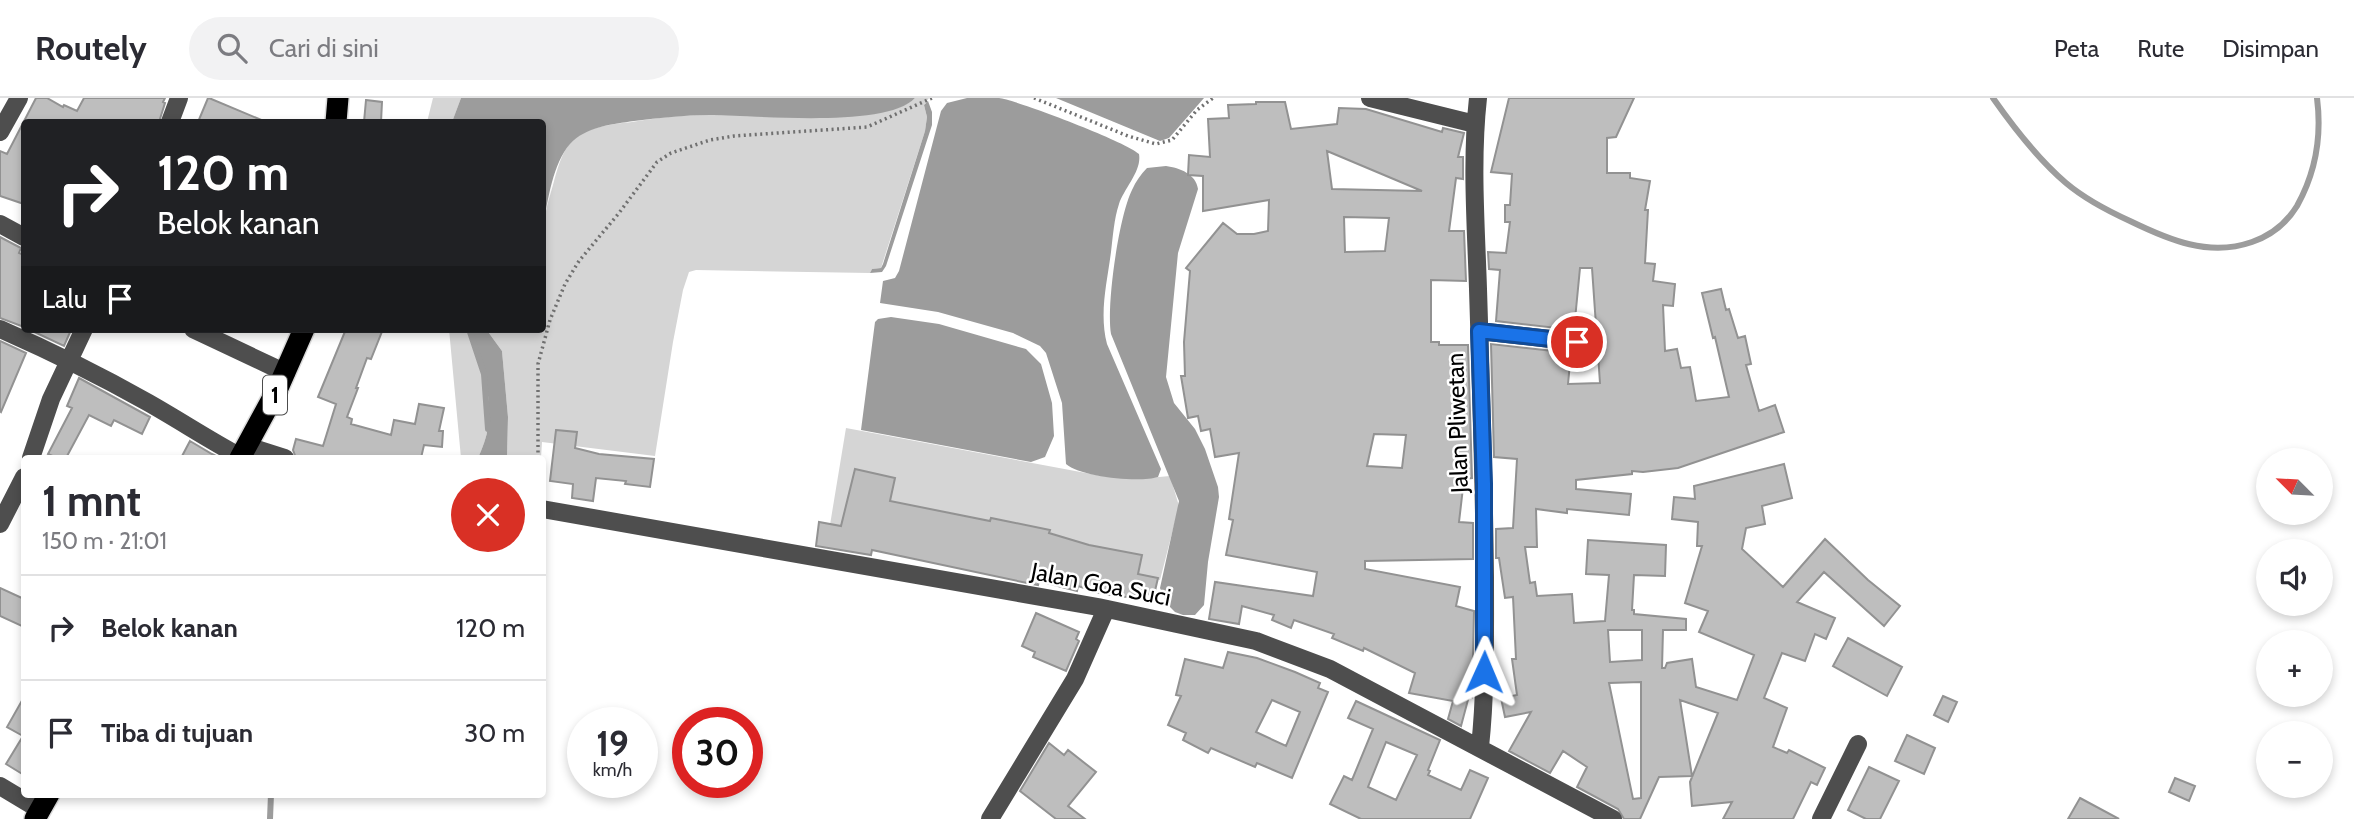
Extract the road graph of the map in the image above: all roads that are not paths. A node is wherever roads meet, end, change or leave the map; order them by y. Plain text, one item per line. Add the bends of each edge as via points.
1 (19, 98) edge
2 (179, 98) edge
3 (331, 98) edge
4 (338, 98) edge
5 (1370, 98) edge
6 (1478, 98) edge
7 (171, 119) edge
8 (336, 119) edge
9 (1475, 124) junction
10 (0, 132) edge
11 (0, 224) edge
12 (21, 235) edge
13 (0, 329) edge
14 (1479, 331) junction
15 (82, 333) edge
16 (201, 333) edge
17 (302, 333) edge
18 (1577, 342) dead end
19 (69, 360) junction
20 (286, 373) junction
21 (243, 454) edge
22 (32, 455) edge
23 (21, 483) edge
24 (546, 510) edge
25 (0, 524) edge
26 (1106, 609) junction
27 (1858, 744) dead end
28 (1480, 747) junction
29 (0, 786) edge
30 (21, 797) edge
31 (22, 798) edge
32 (41, 808) edge
33 (1824, 818) edge
34 (990, 819) edge
35 (1613, 819) edge

1 - 10 street
2 - 7 street
3 - 4 street
4 - 8 highway
5 - 9 street
6 - 9 street, Jalan Pliwetan
9 - 14 street, Jalan Pliwetan
11 - 12 street
13 - 19 street
14 - 18 street
14 - 28 street, Jalan Pliwetan via 1485,606
15 - 19 street
16 - 20 street
17 - 20 highway, 1
19 - 21 street
19 - 22 street
20 - 21 highway, 1
23 - 25 street
24 - 26 street, Jalan Goa Suci
26 - 28 street, Jalan Goa Suci via 1292,653
26 - 34 street via 1075,679
27 - 33 street
28 - 35 street, Jalan Goa Suci
29 - 30 street
31 - 32 street

